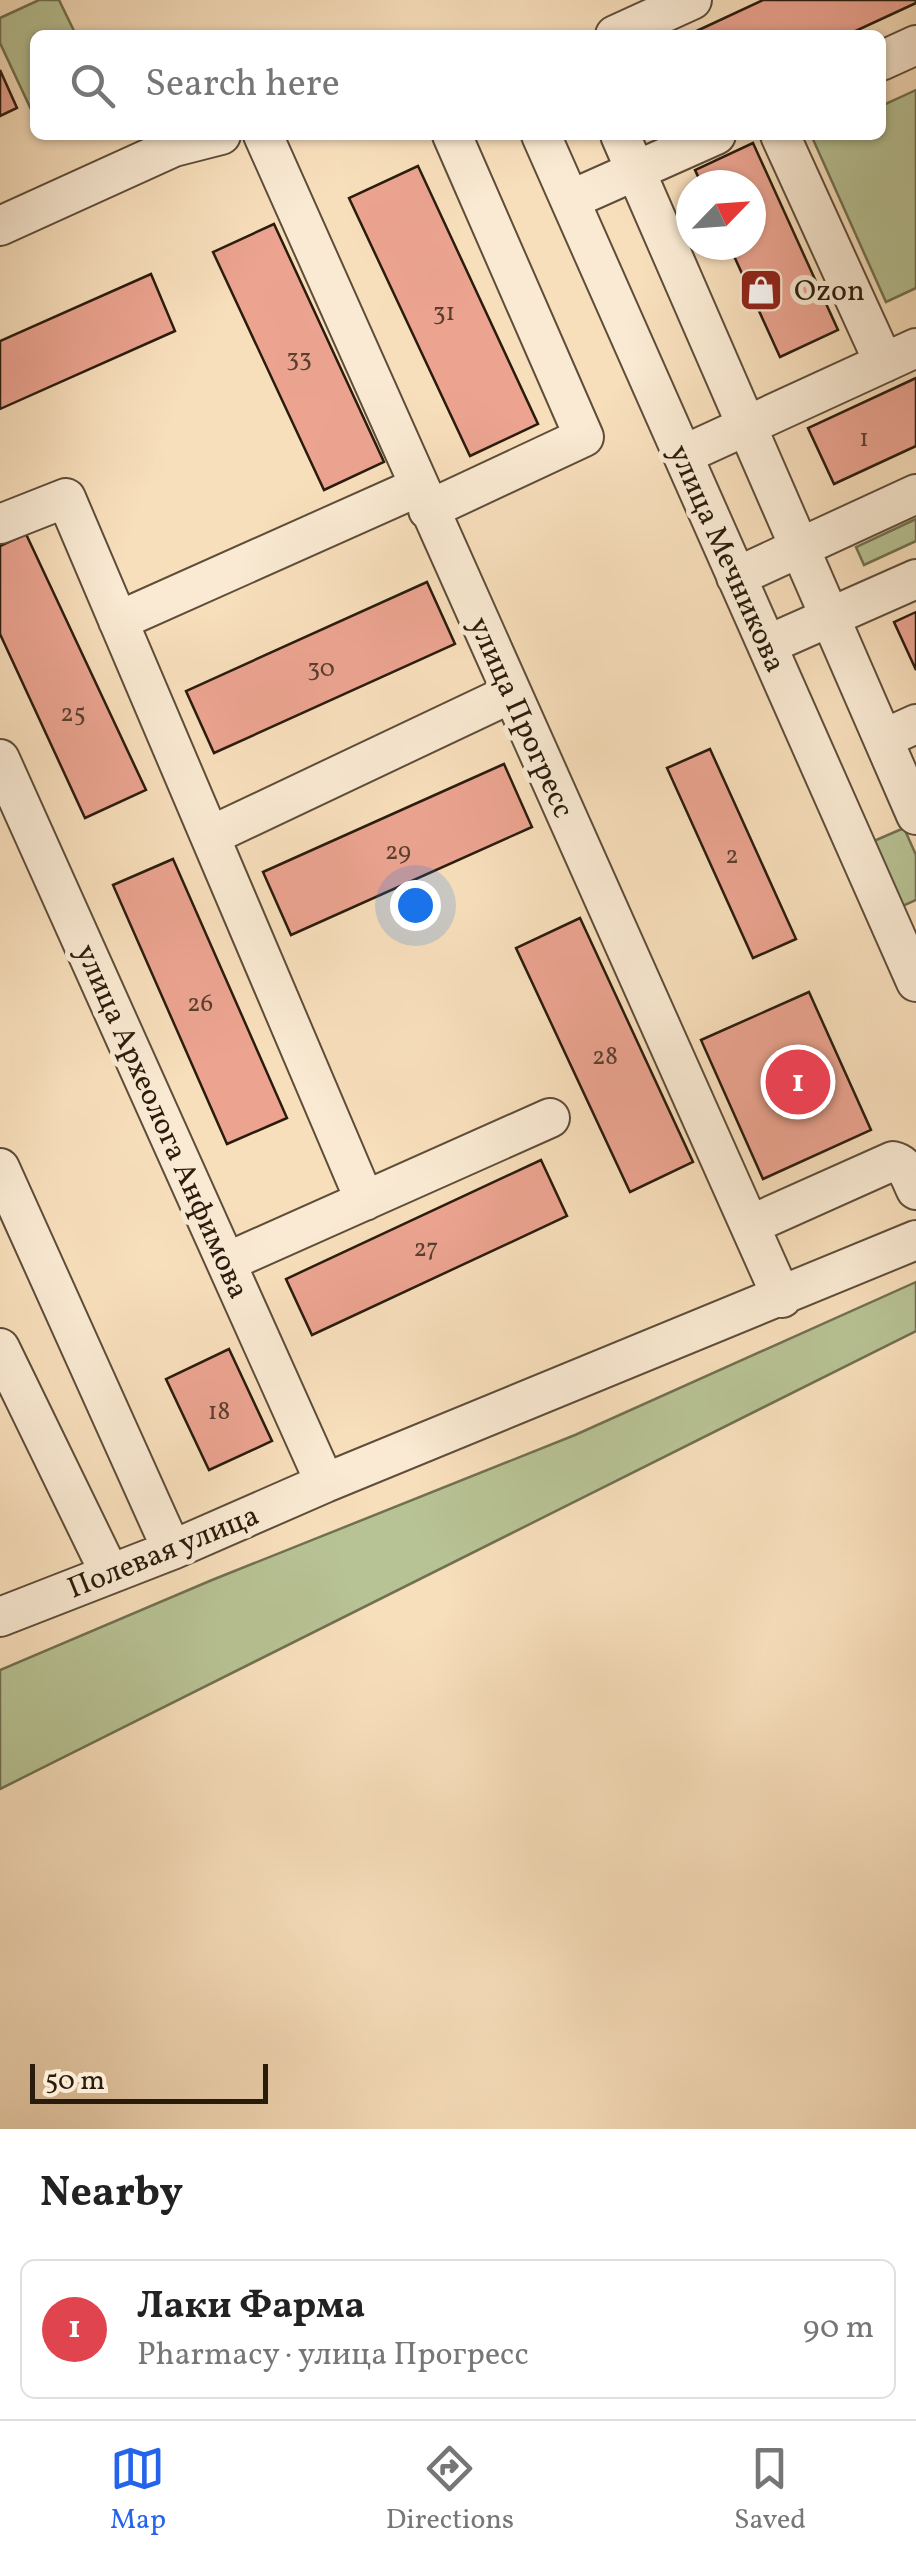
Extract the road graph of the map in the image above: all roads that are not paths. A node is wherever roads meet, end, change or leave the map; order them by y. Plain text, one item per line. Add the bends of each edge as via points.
1 (692, 0) edge
2 (626, 30) edge
3 (916, 45) edge
4 (886, 59) edge
5 (203, 140) edge
6 (265, 140) edge
7 (454, 140) edge
8 (543, 140) edge
9 (622, 140) edge
10 (705, 140) edge
11 (783, 140) edge
12 (636, 171) junction
13 (570, 200) junction
14 (0, 226) edge
15 (900, 356) edge
16 (746, 426) junction
17 (682, 455) junction
18 (916, 494) edge
19 (423, 499) junction
20 (0, 524) edge
21 (799, 548) junction
22 (736, 577) junction
23 (916, 579) edge
24 (830, 617) junction
25 (118, 621) junction
26 (767, 645) junction
27 (512, 692) junction
28 (899, 731) edge
29 (0, 760) edge
30 (916, 816) edge
31 (210, 836) junction
32 (916, 982) edge
33 (550, 1118) dead end
34 (0, 1168) edge
35 (916, 1190) edge
36 (365, 1201) junction
37 (750, 1225) junction
38 (916, 1240) edge
39 (226, 1262) junction
40 (782, 1298) junction
41 (0, 1348) edge
42 (325, 1483) junction
43 (172, 1550) junction
44 (110, 1574) junction
45 (3, 1608) edge

1 - 2 street
3 - 4 street
5 - 14 street
6 - 19 street, улица Прогресс
7 - 19 street via 584,437
8 - 13 street, улица Мечникова
9 - 12 street
10 - 12 street
11 - 15 street
12 - 13 street
12 - 16 street
13 - 17 street, улица Мечникова
15 - 16 street
16 - 17 street
16 - 21 street
17 - 22 street, улица Мечникова
18 - 21 street
19 - 25 street
19 - 27 street, улица Прогресс
20 - 25 street via 66,498
21 - 22 street
21 - 24 street
22 - 26 street, улица Мечникова
23 - 24 street
24 - 26 street
24 - 28 street
25 - 31 street
26 - 32 street, улица Мечникова
27 - 31 street
27 - 37 street, улица Прогресс
28 - 30 street
29 - 39 street, улица Археолога Анфимова
31 - 36 street
33 - 36 street
34 - 43 street
35 - 37 street via 901,1162 893,1160
36 - 39 street
37 - 40 street, улица Прогресс
38 - 40 street, Полевая улица
39 - 42 street, улица Археолога Анфимова
40 - 42 street, Полевая улица
41 - 44 street
42 - 43 street, Полевая улица
43 - 44 street, Полевая улица
44 - 45 street, Полевая улица

